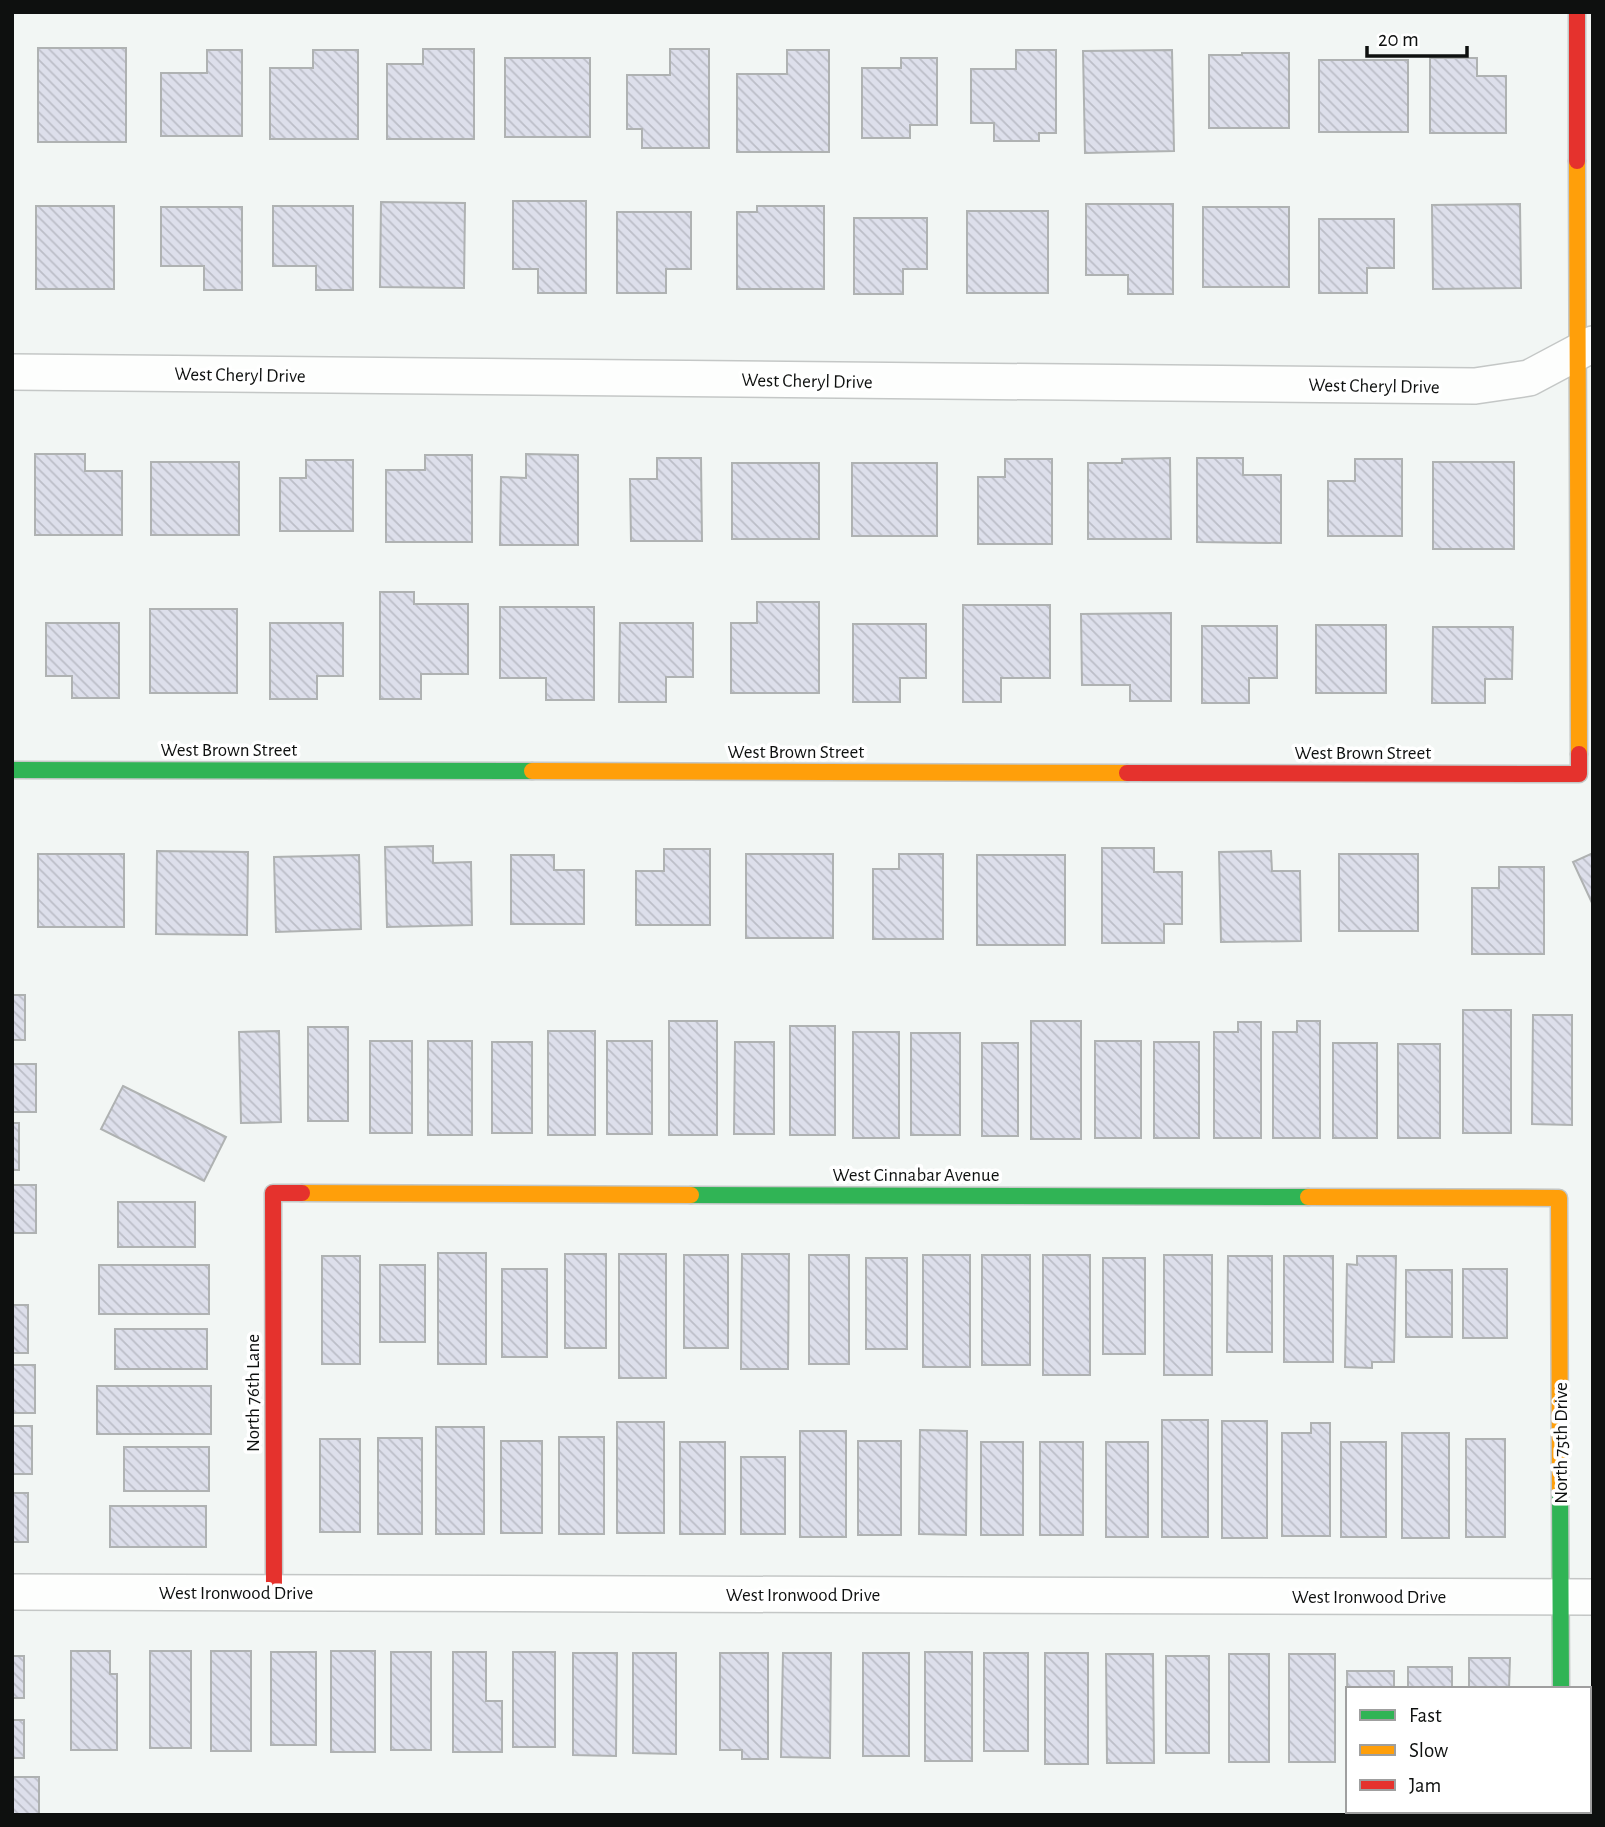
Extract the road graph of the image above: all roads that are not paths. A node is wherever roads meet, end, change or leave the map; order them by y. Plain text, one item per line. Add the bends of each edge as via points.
1 (1577, 12) edge
2 (1585, 349) edge
3 (12, 372) edge
4 (12, 769) edge
5 (272, 1193) joint
6 (1559, 1198) joint
7 (12, 1592) edge
8 (274, 1592) junction
9 (1577, 1597) edge
10 (1561, 1687) edge

1 - 2 street
2 - 3 street, West Cheryl Drive via 1530,378 1475,386
2 - 4 street, West Brown Street via 1579,774
5 - 6 street, West Cinnabar Avenue
5 - 8 street, North 76th Lane
6 - 9 street, North 75th Drive
7 - 8 street, West Ironwood Drive
8 - 9 street, West Ironwood Drive
9 - 10 street, North 75th Drive

